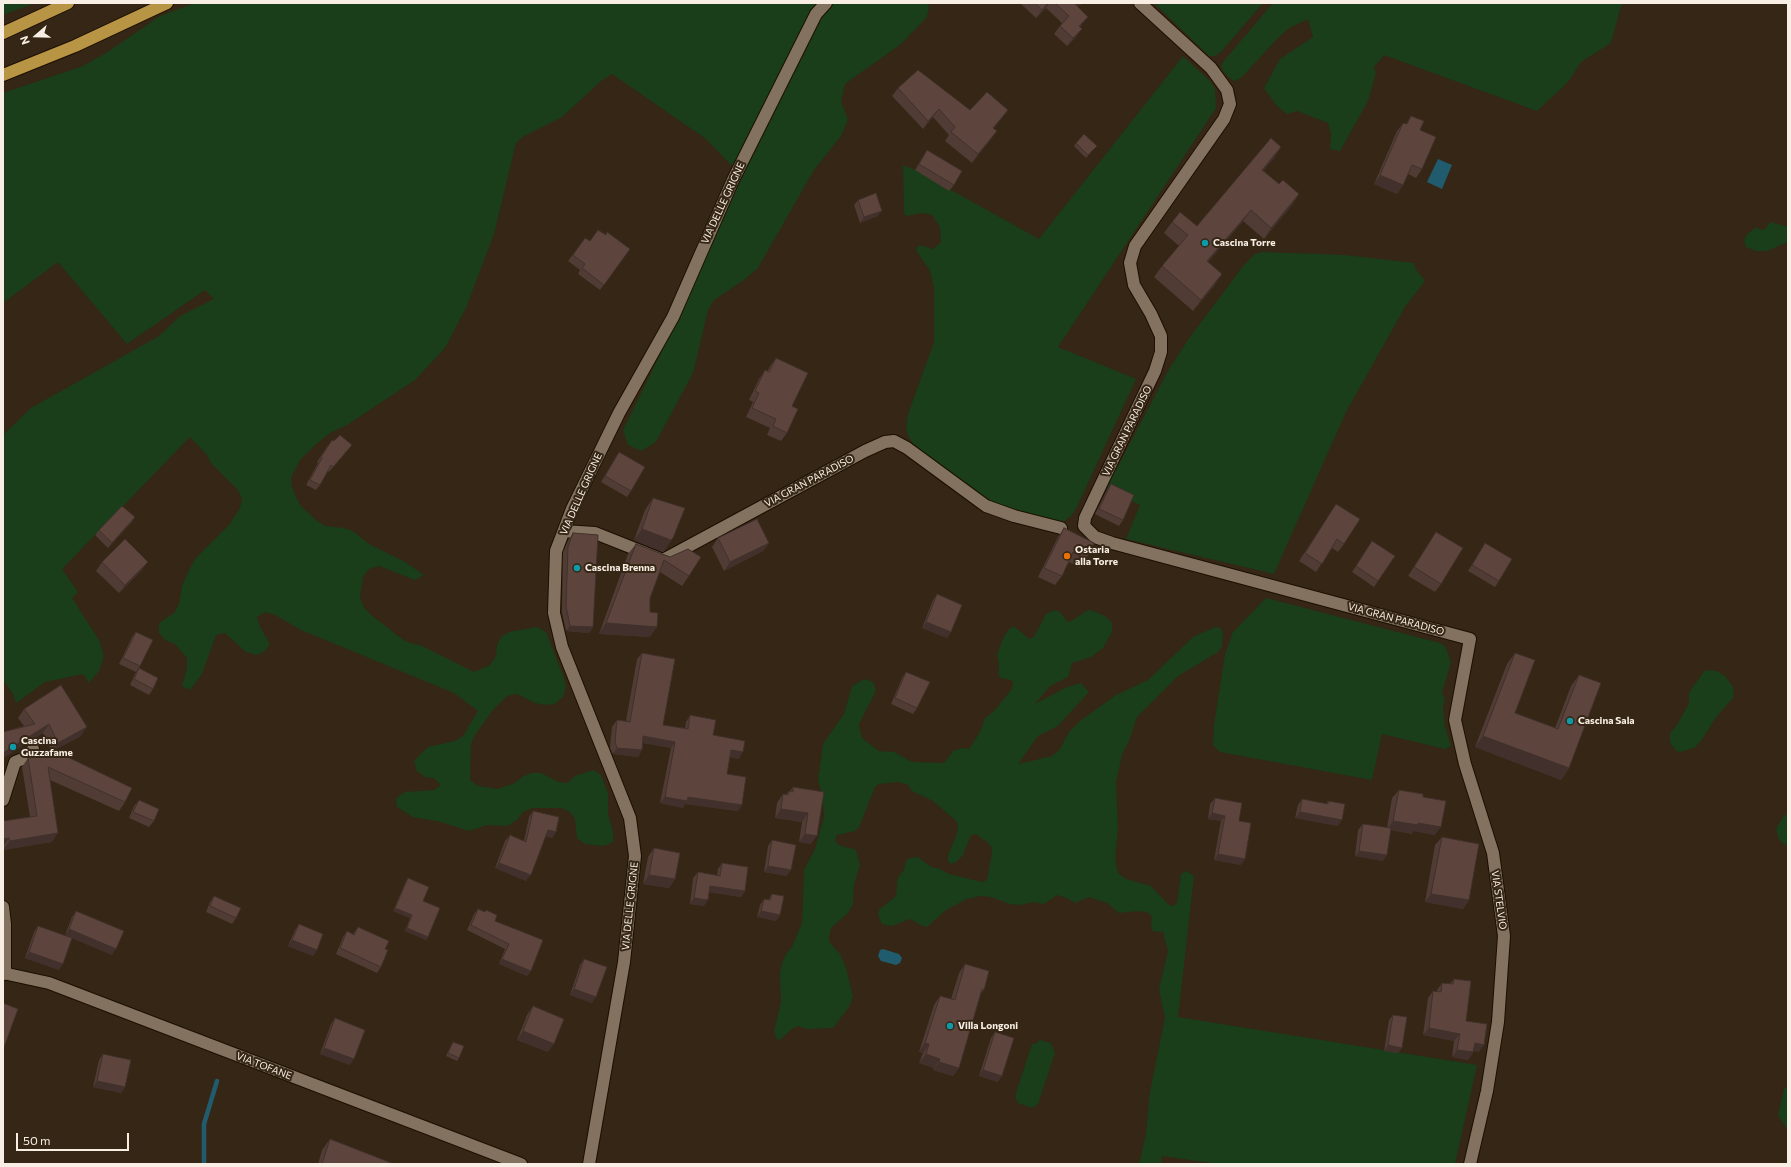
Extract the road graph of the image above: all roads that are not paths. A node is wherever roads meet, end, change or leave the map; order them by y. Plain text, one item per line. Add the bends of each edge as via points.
1 (68, 3) edge
2 (167, 3) edge
3 (826, 3) edge
4 (1140, 3) edge
5 (3, 33) edge
6 (75, 46) junction
7 (3, 75) edge
8 (3, 82) edge
9 (1061, 528) dead end
10 (564, 531) junction
11 (1470, 639) joint
12 (33, 749) dead end
13 (3, 800) edge
14 (3, 907) edge
15 (4, 973) edge
16 (521, 1164) edge
17 (588, 1164) edge
18 (1470, 1164) edge

1 - 5 highway
2 - 6 highway
3 - 10 street, VIA DELLE GRIGNE via 816,14 733,180 673,317 619,413 572,509
4 - 11 street, VIA GRAN PARADISO via 1211,68 1227,90 1230,104 1224,120 1134,246 1130,263 1134,285 1161,336 1160,352 1155,371 1085,518 1084,526 1095,537 1112,543
6 - 7 highway
6 - 8 highway
9 - 10 street, VIA GRAN PARADISO via 986,506 907,448 894,442 885,442 663,560 594,533
10 - 17 street, VIA DELLE GRIGNE via 556,551 554,613 562,647 630,818 635,856 624,962
11 - 18 street, VIA STELVIO via 1456,720 1465,764 1493,853 1504,936 1497,1030 1487,1091
12 - 13 street via 30,756 15,762
14 - 15 street, VIA TOFANE via 6,924
15 - 16 street, VIA TOFANE via 49,984

